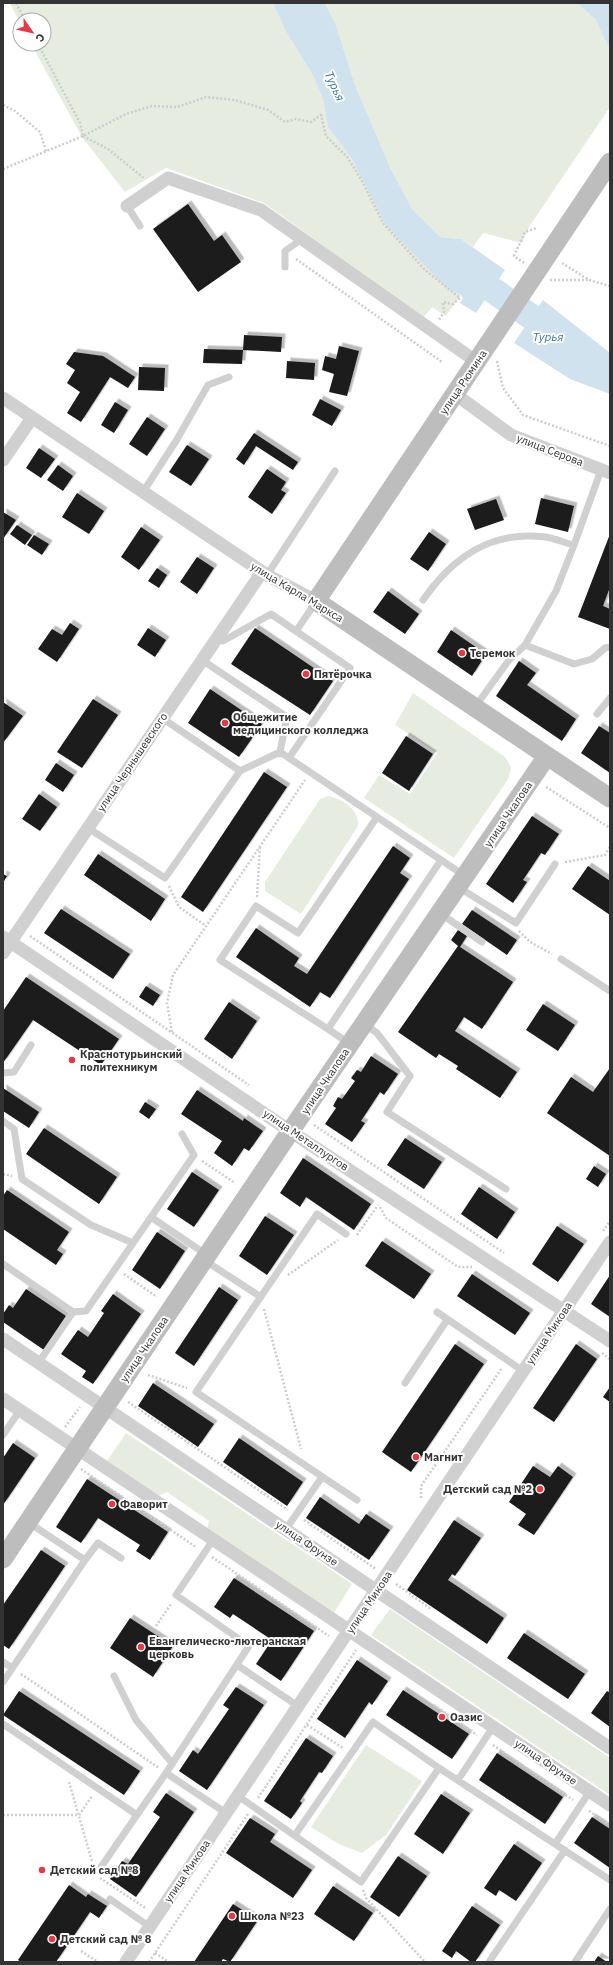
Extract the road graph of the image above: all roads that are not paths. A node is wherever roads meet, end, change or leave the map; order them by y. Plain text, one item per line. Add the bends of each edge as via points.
1 (610, 162) edge
2 (127, 206) joint
3 (140, 226) dead end
4 (302, 239) junction
5 (285, 267) dead end
6 (477, 362) junction
7 (229, 377) dead end
8 (455, 394) junction
9 (3, 398) edge
10 (32, 418) junction
11 (3, 460) edge
12 (335, 471) dead end
13 (606, 471) edge
14 (143, 492) junction
15 (574, 545) junction
16 (265, 574) junction
17 (423, 600) dead end
18 (316, 601) junction
19 (296, 631) junction
20 (217, 637) junction
21 (525, 645) junction
22 (610, 647) edge
23 (202, 660) junction
24 (610, 698) edge
25 (475, 708) junction
26 (598, 714) dead end
27 (162, 718) junction
28 (280, 752) junction
29 (547, 756) junction
30 (289, 758) junction
31 (240, 770) junction
32 (610, 798) edge
33 (377, 817) junction
34 (88, 828) junction
35 (441, 860) junction
36 (554, 864) road end
37 (462, 881) junction
38 (440, 913) junction
39 (482, 942) dead end
40 (5, 944) edge
41 (561, 959) road end
42 (610, 991) edge
43 (364, 1024) junction
44 (328, 1029) junction
45 (350, 1044) junction
46 (31, 1045) dead end
47 (3, 1072) edge
48 (3, 1121) edge
49 (295, 1124) junction
50 (182, 1134) dead end
51 (506, 1189) dead end
52 (151, 1217) junction
53 (346, 1234) road end
54 (610, 1242) edge
55 (133, 1243) junction
56 (206, 1257) junction
57 (3, 1264) edge
58 (262, 1295) junction
59 (564, 1310) junction
60 (73, 1312) junction
61 (437, 1312) dead end
62 (447, 1320) junction
63 (3, 1339) edge
64 (610, 1341) edge
65 (39, 1362) junction
66 (523, 1371) junction
67 (405, 1383) dead end
68 (3, 1399) edge
69 (110, 1400) junction
70 (20, 1410) junction
71 (3, 1435) edge
72 (73, 1455) junction
73 (322, 1477) junction
74 (356, 1500) dead end
75 (28, 1522) junction
76 (286, 1529) junction
77 (213, 1540) junction
78 (3, 1558) edge
79 (121, 1558) dead end
80 (85, 1560) junction
81 (376, 1590) junction
82 (349, 1631) junction
83 (3, 1662) edge
84 (237, 1665) junction
85 (12, 1668) junction
86 (114, 1676) dead end
87 (3, 1682) edge
88 (298, 1706) junction
89 (3, 1724) edge
90 (493, 1727) junction
91 (610, 1748) edge
92 (172, 1763) junction
93 (439, 1768) junction
94 (166, 1773) junction
95 (458, 1780) junction
96 (590, 1792) junction
97 (238, 1796) junction
98 (610, 1805) edge
99 (226, 1814) junction
100 (137, 1815) junction
101 (295, 1835) junction
102 (555, 1844) junction
103 (564, 1850) junction
104 (101, 1867) road end
105 (610, 1880) edge
106 (110, 1899) dead end
107 (610, 1909) edge
108 (150, 1927) junction
109 (126, 1962) edge
110 (489, 1962) edge
111 (575, 1962) edge

1 - 6 main road, улица Рюмина
2 - 3 lane
2 - 4 street via 168,178 261,210
4 - 5 lane via 285,251
4 - 6 street
6 - 8 main road, улица Рюмина
7 - 14 lane via 208,385
8 - 13 street, улица Серова via 511,436
8 - 18 main road, улица Рюмина
9 - 10 street, улица Карла Маркса
10 - 11 street
10 - 14 street, улица Карла Маркса
12 - 16 lane
13 - 15 lane
14 - 16 street, улица Карла Маркса
15 - 17 lane via 545,537 517,537 472,550 448,568
15 - 21 lane via 556,591
16 - 18 street, улица Карла Маркса
16 - 20 street, улица Чернышевского
18 - 19 lane
18 - 25 main road, улица Карла Маркса
19 - 20 lane via 271,614 223,641
19 - 30 lane via 350,668
20 - 23 street, улица Чернышевского
21 - 22 lane via 574,664 592,660 605,648
21 - 25 lane via 509,660
23 - 27 street, улица Чернышевского
23 - 28 lane via 287,717
24 - 26 lane
25 - 29 main road, улица Карла Маркса
27 - 31 lane
27 - 34 street, улица Чернышевского
28 - 30 lane
28 - 31 lane
29 - 32 main road, улица Карла Маркса
29 - 37 main road, улица Чкалова
30 - 33 lane
31 - 34 lane via 165,878
33 - 35 lane
33 - 44 lane via 298,933 256,906 220,960
34 - 40 street, улица Чернышевского
35 - 37 lane
35 - 44 lane
36 - 37 lane via 516,923
37 - 38 main road, улица Чкалова
38 - 39 lane
38 - 43 main road, улица Чкалова
40 - 49 street, улица Металлургов
41 - 42 lane
43 - 45 main road, улица Чкалова
43 - 51 lane via 377,1033 410,1076 387,1112
44 - 45 lane
45 - 49 main road, улица Чкалова
46 - 47 lane via 14,1072
48 - 55 lane via 14,1129 22,1179 91,1225
49 - 56 main road, улица Чкалова
49 - 59 street, улица Металлургов
50 - 52 lane via 194,1155
52 - 55 lane
52 - 56 lane
53 - 58 lane via 317,1214
54 - 59 street, улица Микова
55 - 60 lane via 86,1311
56 - 58 lane
56 - 69 main road, улица Чкалова
57 - 60 lane
58 - 73 lane via 196,1392
59 - 64 street, улица Металлургов
59 - 66 street, улица Микова
60 - 65 lane
61 - 62 lane
62 - 66 lane
62 - 67 lane
63 - 65 street, улица Фрунзе
65 - 69 street, улица Фрунзе via 88,1396
66 - 81 street, улица Микова
68 - 70 street, улица Фрунзе
69 - 72 main road, улица Чкалова
69 - 76 street, улица Фрунзе
70 - 71 lane
70 - 72 street, улица Фрунзе via 58,1436
72 - 75 main road
72 - 77 street, улица Фрунзе
73 - 74 lane
73 - 76 lane
75 - 78 main road
75 - 80 lane
76 - 81 street, улица Фрунзе
77 - 82 street, улица Фрунзе
77 - 84 lane via 176,1595 250,1646
79 - 80 lane via 98,1543
80 - 85 lane
81 - 82 street, улица Микова
81 - 91 street, улица Фрунзе
82 - 88 street, улица Микова
82 - 90 street, улица Фрунзе
83 - 85 lane
84 - 88 lane
84 - 92 lane
85 - 87 lane
86 - 92 lane via 136,1720
88 - 97 street, улица Микова
89 - 100 lane
90 - 95 lane
90 - 96 street, улица Фрунзе
92 - 94 lane
93 - 95 lane
93 - 101 lane via 373,1722
93 - 101 lane via 361,1882
94 - 99 lane
94 - 100 lane
95 - 102 lane
96 - 98 street, улица Фрунзе
96 - 102 lane
97 - 99 street, улица Микова
97 - 101 lane
99 - 108 street, улица Микова
100 - 104 lane
102 - 103 lane
103 - 105 lane
103 - 110 lane
106 - 108 lane
107 - 111 lane
108 - 109 street, улица Микова

